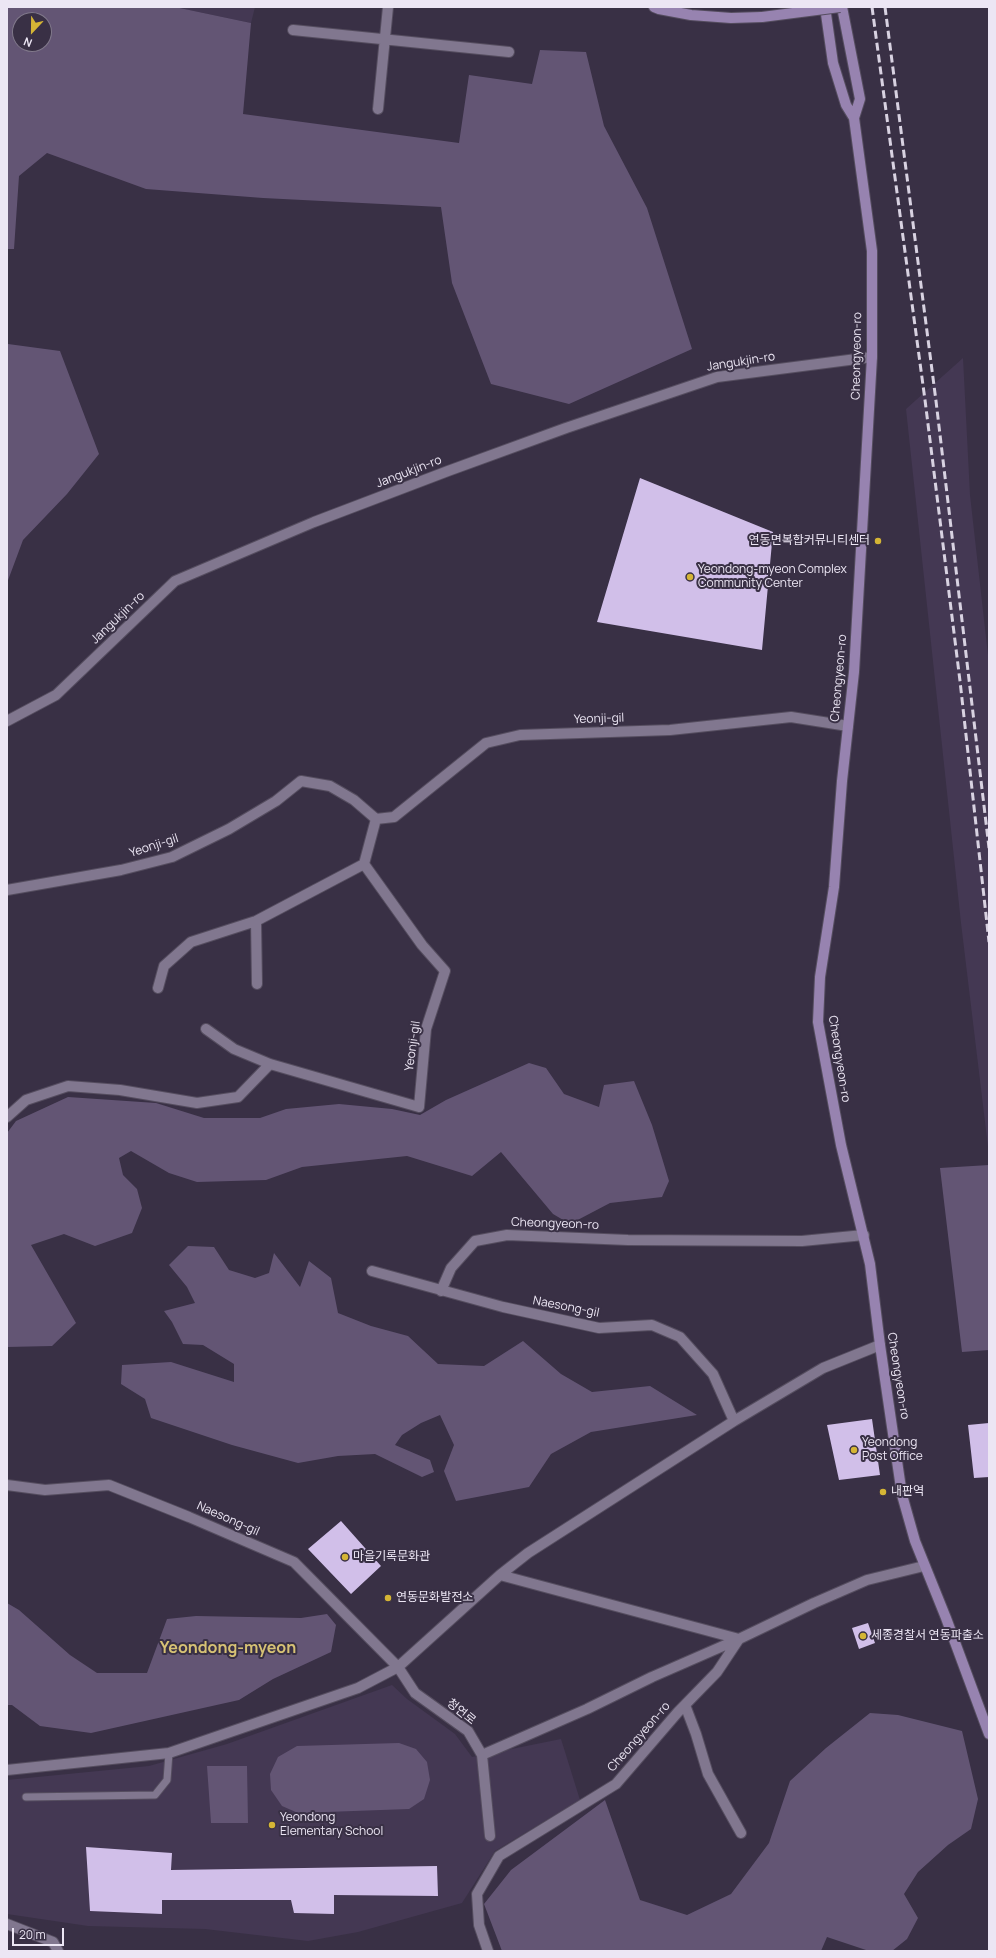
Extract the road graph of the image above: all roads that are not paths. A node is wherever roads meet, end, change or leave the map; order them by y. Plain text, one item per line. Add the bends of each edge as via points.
1 (388, 7) edge
2 (654, 7) edge
3 (825, 7) edge
4 (841, 7) edge
5 (293, 30) dead end
6 (385, 39) junction
7 (509, 52) dead end
8 (378, 109) dead end
9 (854, 118) junction
10 (872, 357) junction
11 (7, 721) edge
12 (848, 726) junction
13 (376, 819) junction
14 (364, 864) junction
15 (7, 890) edge
16 (256, 921) junction
17 (257, 984) dead end
18 (158, 988) dead end
19 (206, 1029) dead end
20 (270, 1064) junction
21 (7, 1117) edge
22 (864, 1235) junction
23 (372, 1271) dead end
24 (441, 1291) junction
25 (880, 1344) junction
26 (734, 1421) junction
27 (7, 1485) edge
28 (924, 1566) junction
29 (500, 1575) junction
30 (739, 1639) junction
31 (398, 1667) junction
32 (684, 1705) junction
33 (989, 1734) edge
34 (169, 1753) junction
35 (482, 1755) junction
36 (7, 1770) edge
37 (26, 1797) dead end
38 (741, 1832) dead end
39 (490, 1836) dead end
40 (7, 1924) edge
41 (58, 1951) edge
42 (488, 1951) edge

1 - 6 street
2 - 4 main road, bridge via 690,15 731,18 762,17
3 - 9 main road, Cheongyeon-ro via 833,63 846,105
4 - 9 main road, Cheongyeon-ro via 860,99
5 - 6 street
6 - 7 street
6 - 8 street
9 - 10 main road, Cheongyeon-ro via 872,250
10 - 11 street, Jangukjin-ro via 717,377 514,447 314,522 175,581 56,695
10 - 12 main road, Cheongyeon-ro via 854,672
12 - 13 street, Yeonji-gil via 791,717 670,730 520,735 486,743 394,817
12 - 22 main road, Cheongyeon-ro via 834,887 820,977 818,1022 843,1153
13 - 14 street
13 - 15 street, Yeonji-gil via 354,800 330,786 301,781 276,801 230,829 172,857 100,874
14 - 16 street
14 - 20 street, Yeonji-gil via 422,945 445,971 426,1029 419,1107
16 - 17 street
16 - 18 street via 191,942 164,966
19 - 20 street, Yeonji-gil via 234,1049
20 - 21 street via 238,1097 197,1103 120,1090 68,1086 26,1100
22 - 24 street, Cheongyeon-ro via 794,1241 628,1240 507,1235 474,1241 451,1268
22 - 25 main road, Cheongyeon-ro
23 - 24 street, Naesong-gil
24 - 26 street, Naesong-gil via 599,1328 652,1325 680,1337 713,1374
25 - 26 street via 823,1368
25 - 28 main road, Cheongyeon-ro via 902,1495
26 - 29 street via 528,1553
27 - 31 street, Naesong-gil via 45,1490 109,1486 294,1562
28 - 30 street via 867,1580
28 - 33 main road, Cheongyeon-ro
29 - 30 street
29 - 31 street
30 - 32 street, Cheongyeon-ro via 717,1672
30 - 35 street
31 - 34 street via 358,1688
31 - 35 street, 청연로 via 415,1693 468,1731
32 - 38 street via 708,1774
32 - 42 street, Cheongyeon-ro via 616,1784 499,1856 477,1894 479,1925
34 - 36 street
34 - 37 lane via 167,1780 155,1795
35 - 39 street, 청연로
40 - 41 street via 53,1942

